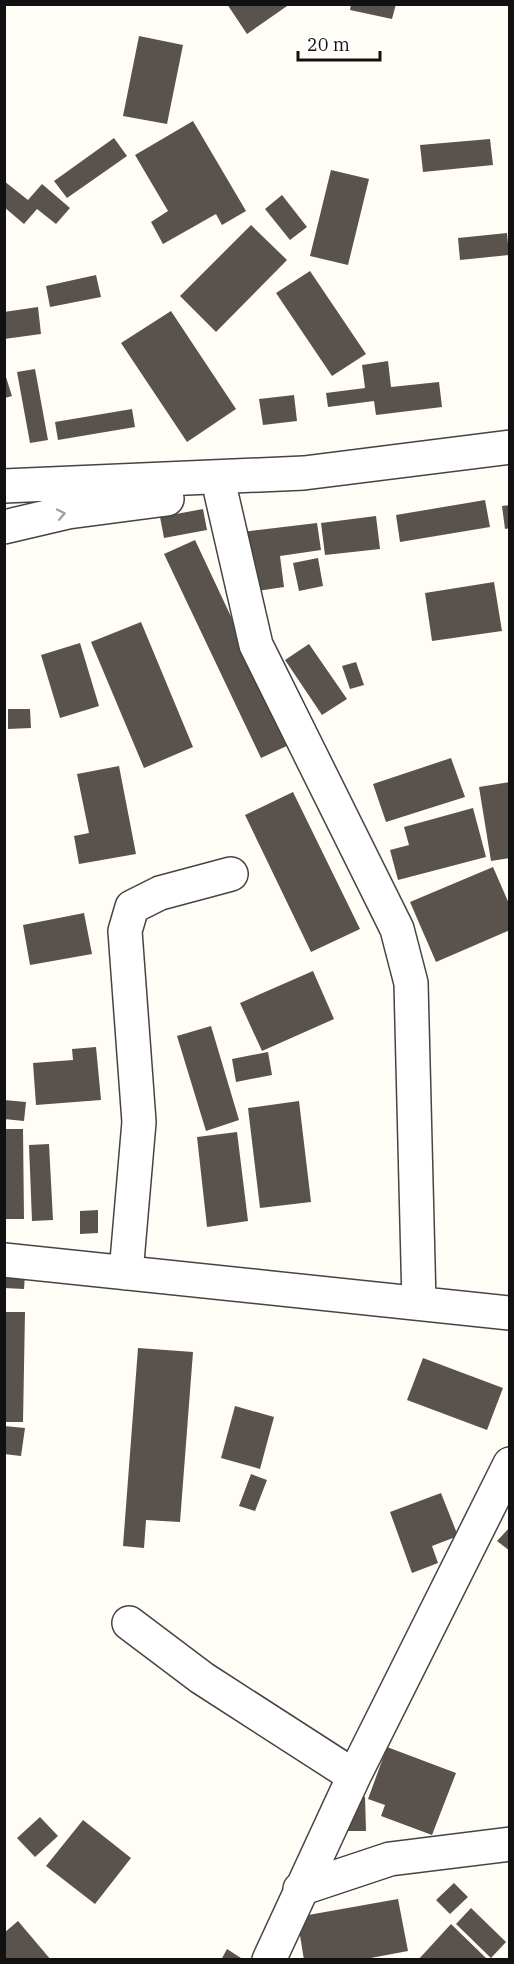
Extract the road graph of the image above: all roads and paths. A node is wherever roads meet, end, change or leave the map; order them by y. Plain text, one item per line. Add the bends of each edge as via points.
1 (510, 447) edge
2 (304, 473) junction
3 (4, 486) edge
4 (221, 493) junction
5 (4, 528) edge
6 (231, 874) dead end
7 (4, 1260) edge
8 (126, 1273) junction
9 (419, 1303) junction
10 (510, 1313) edge
11 (510, 1464) edge
12 (129, 1623) dead end
13 (354, 1776) junction
14 (510, 1844) edge
15 (300, 1889) junction
16 (269, 1959) edge

1 - 2 street
2 - 3 street
2 - 4 street
5 -> 4 street via 68,512
4 - 9 street via 256,645 397,929 411,983
6 - 8 street via 160,893 132,907 124,931 139,1122
7 - 8 street
8 - 9 street
9 - 10 street
11 - 13 street
12 - 13 street via 202,1678
13 - 15 street
14 - 15 street via 390,1859
15 - 16 street

